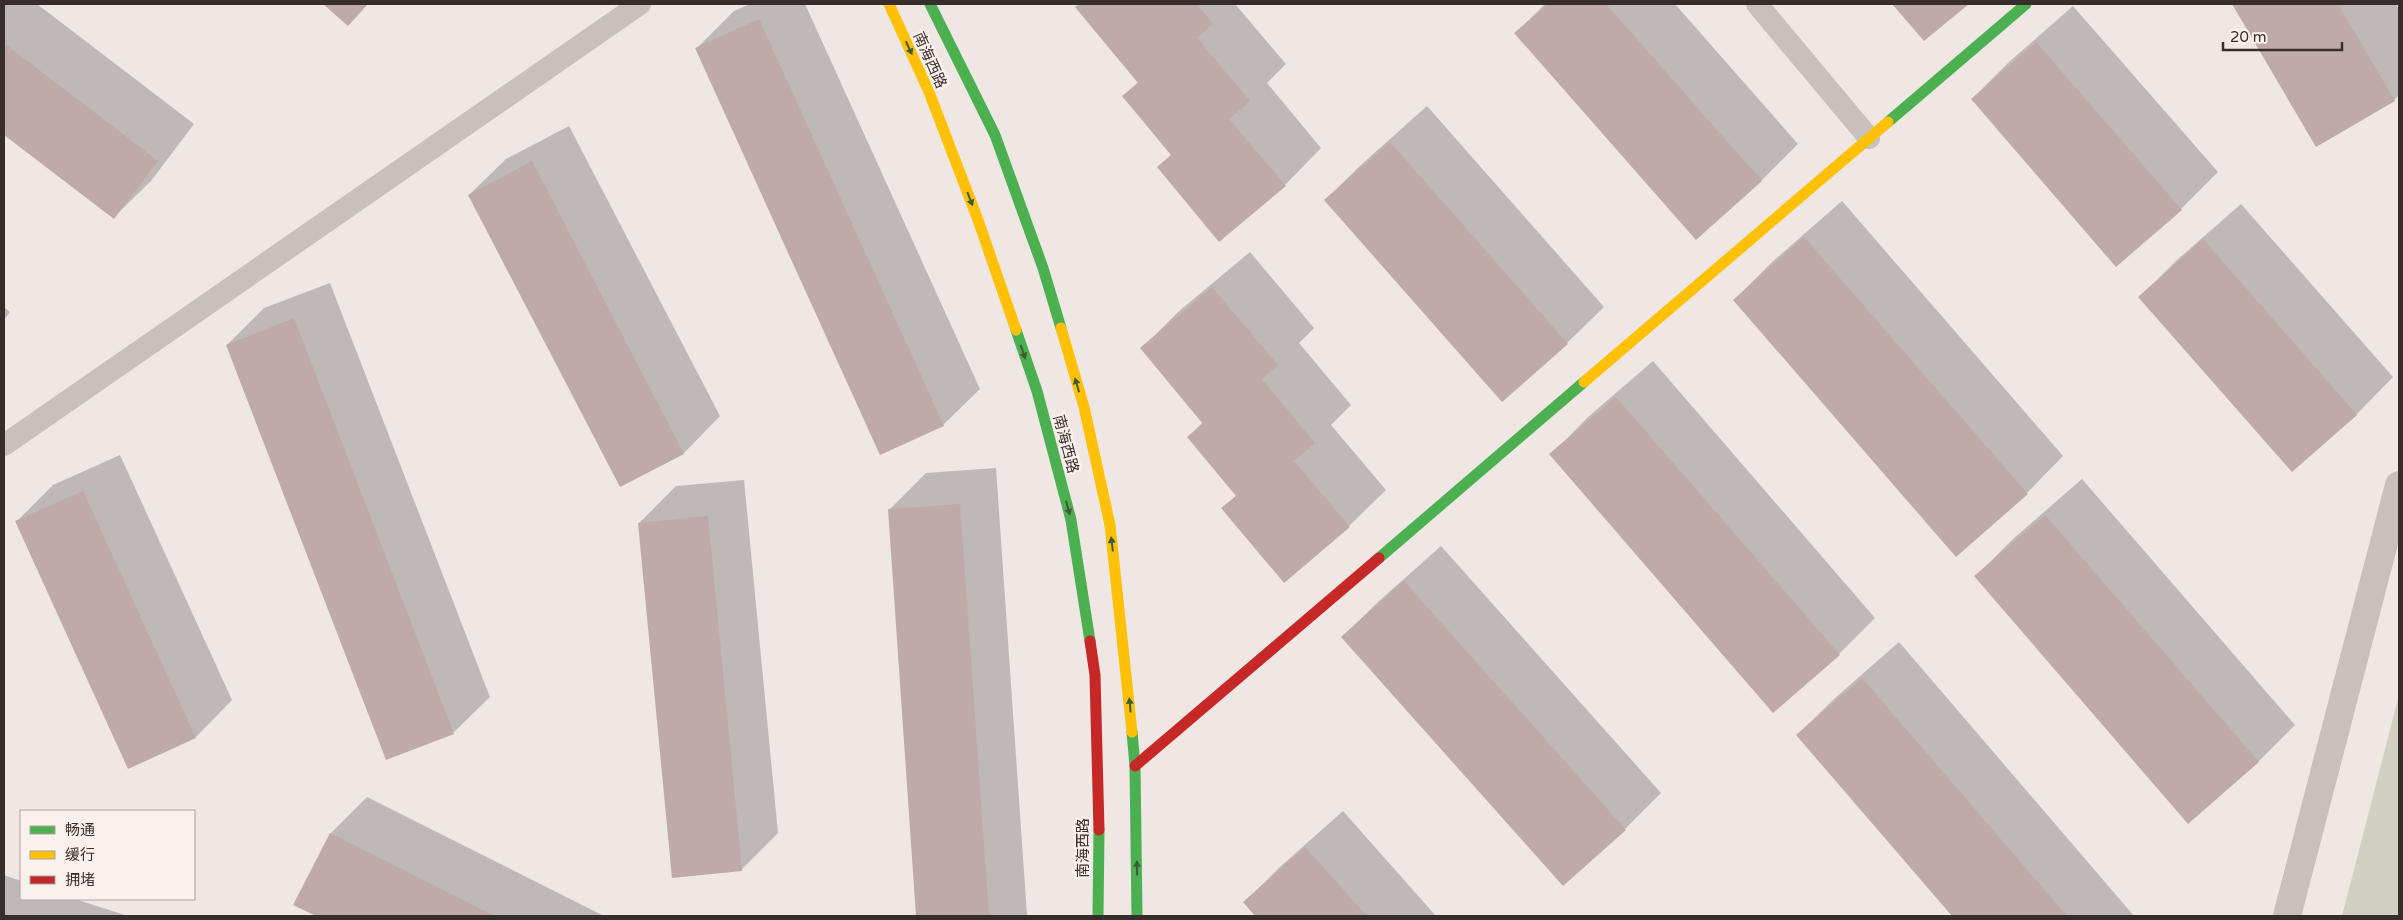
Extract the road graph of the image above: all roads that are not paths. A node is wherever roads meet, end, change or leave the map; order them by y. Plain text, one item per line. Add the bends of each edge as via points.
1 (640, 4) edge
2 (889, 4) edge
3 (930, 4) edge
4 (1757, 4) edge
5 (2026, 4) edge
6 (1869, 138) junction
7 (4, 445) edge
8 (2399, 485) edge
9 (1135, 766) junction
10 (1098, 916) edge
11 (1137, 916) edge
12 (2287, 916) edge

1 - 7 lane
2 -> 10 street, 南海西路 via 929,92 978,220 1037,391 1071,520 1095,675
9 -> 3 street, 南海西路 via 1110,525 1084,407 1042,268 995,135
4 - 6 lane
5 - 6 street
6 - 9 street
8 - 12 street
11 -> 9 street, 南海西路

